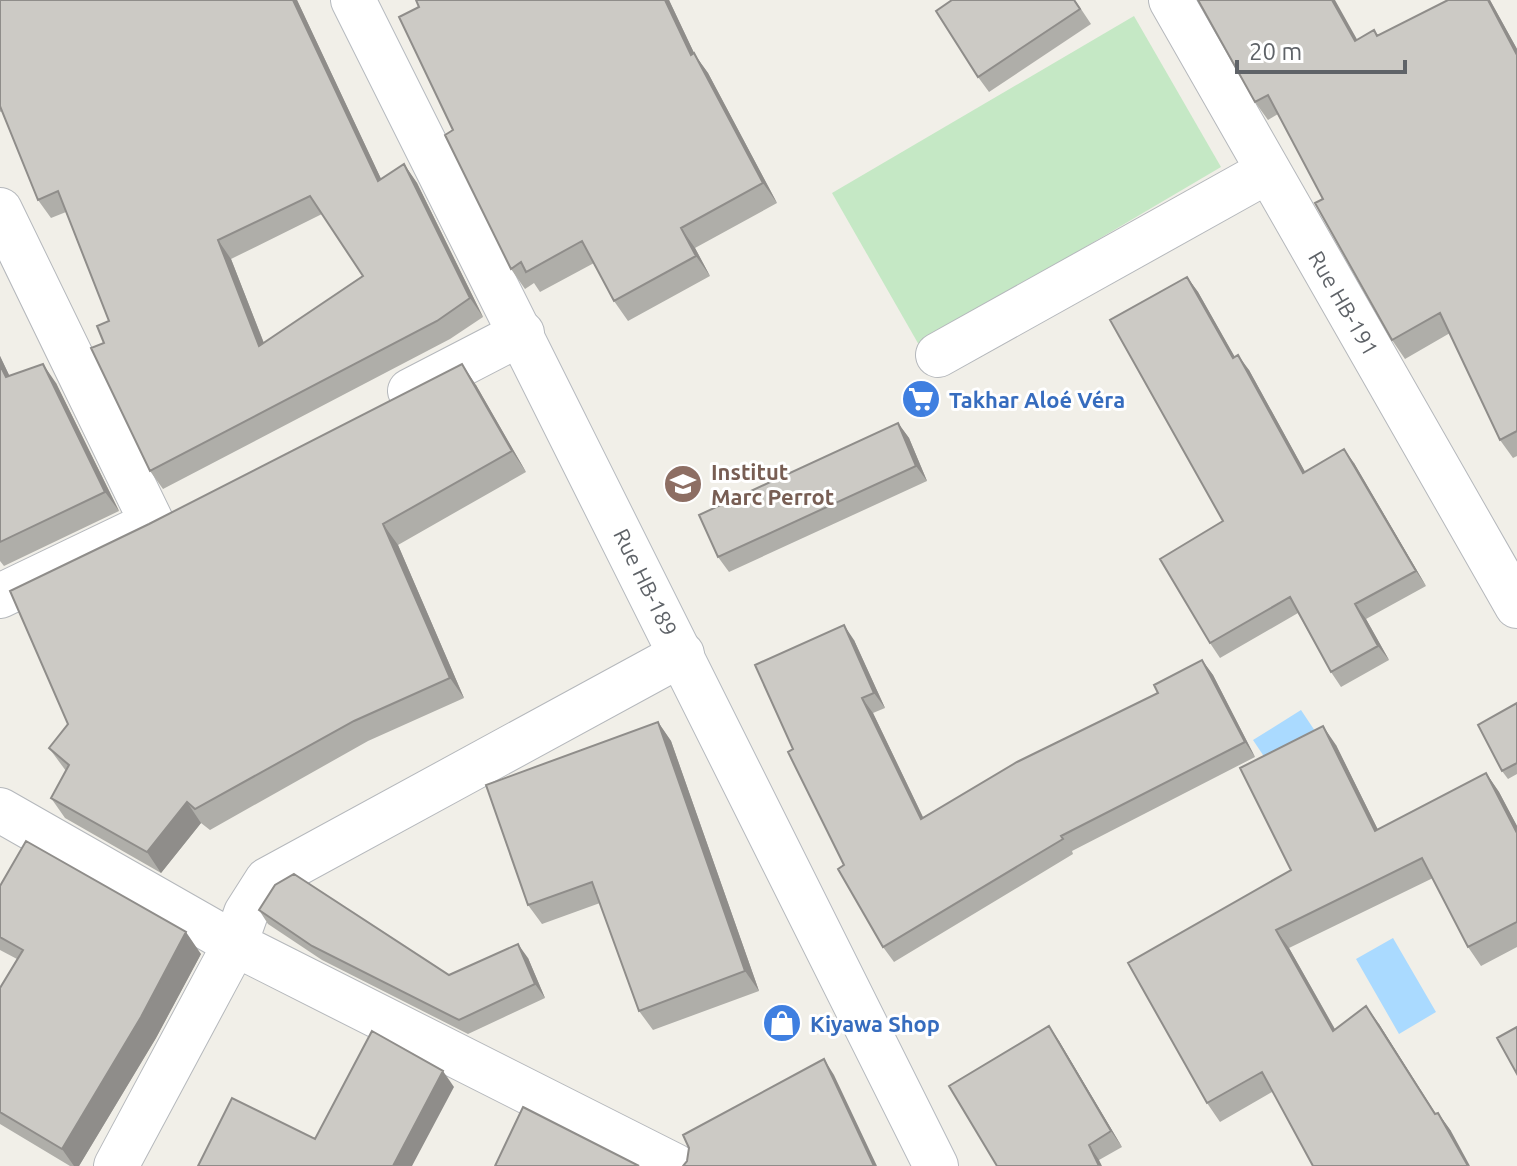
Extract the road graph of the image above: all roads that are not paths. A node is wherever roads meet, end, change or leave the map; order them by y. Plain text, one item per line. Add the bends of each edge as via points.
1 (353, 0) edge
2 (1171, 0) edge
3 (1268, 171) junction
4 (0, 210) edge
5 (522, 333) junction
6 (938, 355) dead end
7 (380, 406) edge
8 (0, 596) edge
9 (1517, 606) edge
10 (682, 654) junction
11 (0, 810) edge
12 (235, 944) junction
13 (116, 1166) edge
14 (675, 1166) edge
15 (936, 1166) edge

1 - 5 street, Rue HB-189
2 - 3 street, Rue HB-191
3 - 6 street
3 - 9 street, Rue HB-191
4 - 8 street via 166,516
5 - 7 street
5 - 10 street, Rue HB-189
10 - 12 street via 267,880 246,913
10 - 15 street, Rue HB-189
11 - 12 street
12 - 13 street
12 - 14 street

